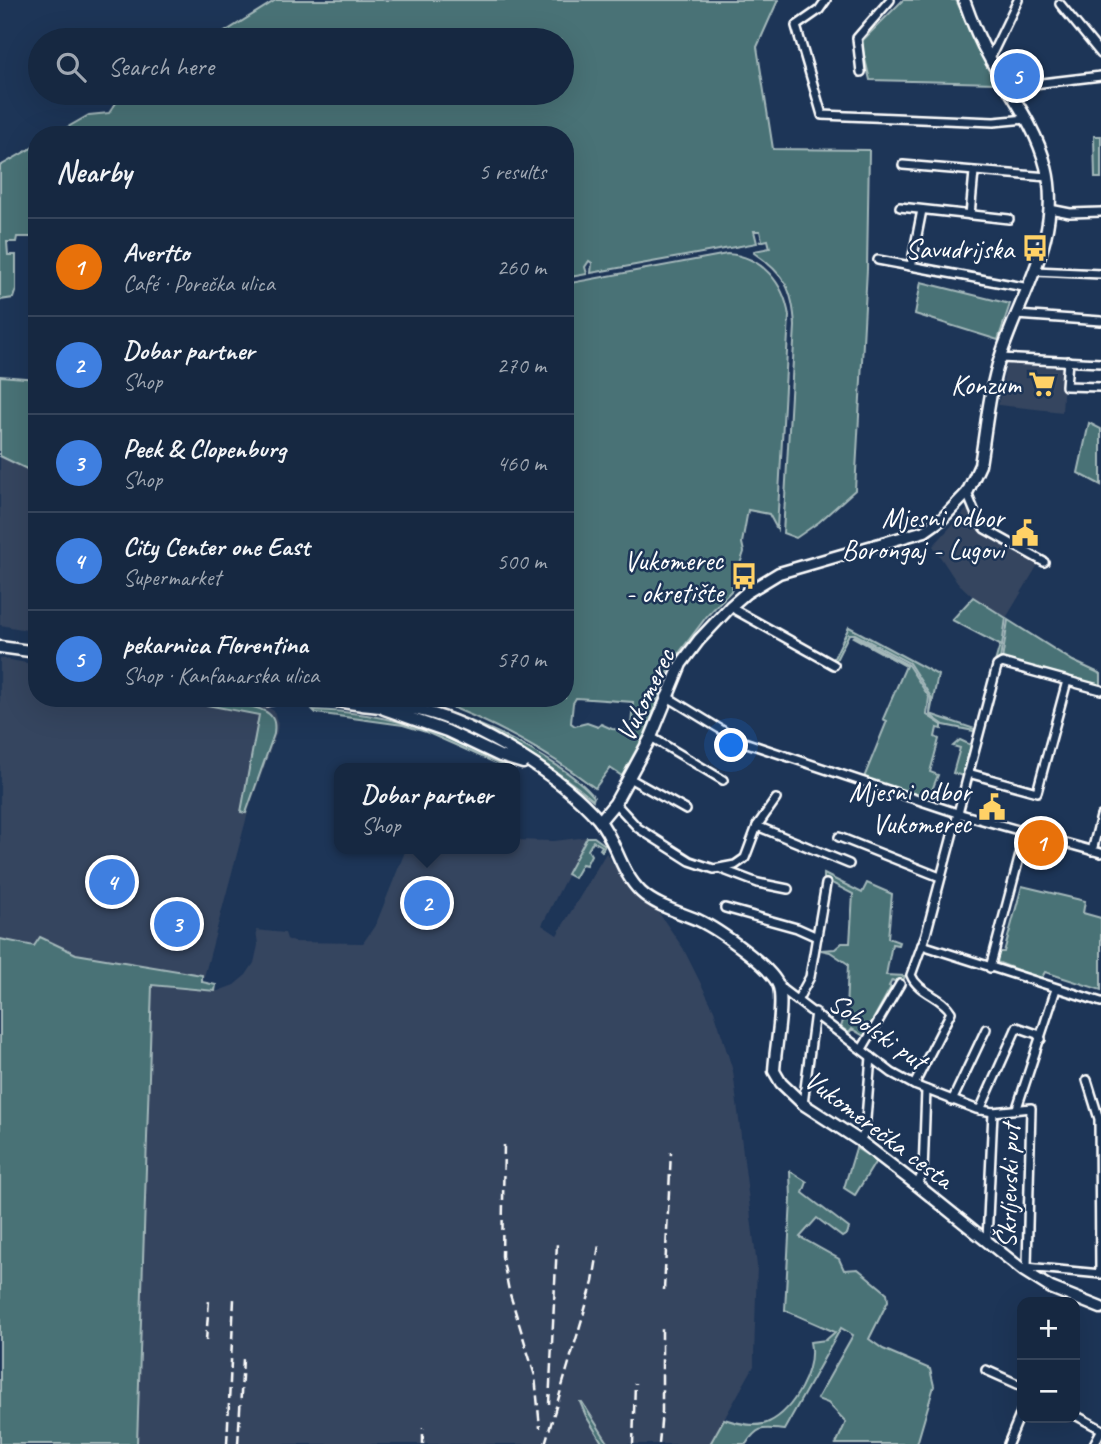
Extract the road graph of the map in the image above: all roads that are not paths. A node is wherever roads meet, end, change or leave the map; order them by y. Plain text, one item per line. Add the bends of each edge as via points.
1 (826, 0) edge
2 (890, 0) edge
3 (964, 0) edge
4 (1018, 0) edge
5 (1060, 4) dead end
6 (1101, 54) edge
7 (990, 58) junction
8 (861, 72) dead end
9 (1101, 76) edge
10 (1011, 91) junction
11 (1027, 119) junction
12 (903, 164) dead end
13 (974, 172) junction
14 (1048, 177) junction
15 (900, 207) dead end
16 (1050, 209) junction
17 (922, 210) junction
18 (1101, 212) edge
19 (970, 215) junction
20 (1009, 219) dead end
21 (878, 260) dead end
22 (911, 266) junction
23 (1035, 271) junction
24 (1101, 274) edge
25 (1029, 288) junction
26 (1017, 315) junction
27 (1101, 321) edge
28 (1000, 358) junction
29 (1068, 361) junction
30 (1101, 363) edge
31 (1101, 387) edge
32 (967, 493) junction
33 (1044, 562) dead end
34 (731, 606) junction
35 (4, 645) edge
36 (28, 650) edge
37 (834, 665) dead end
38 (1067, 681) junction
39 (1101, 690) edge
40 (666, 696) junction
41 (380, 707) edge
42 (403, 707) edge
43 (403, 707) edge
44 (651, 737) junction
45 (968, 773) junction
46 (629, 778) junction
47 (723, 780) dead end
48 (776, 799) dead end
49 (615, 803) junction
50 (686, 810) dead end
51 (957, 813) junction
52 (1101, 816) edge
53 (600, 821) junction
54 (757, 826) junction
55 (1026, 832) junction
56 (839, 836) dead end
57 (1092, 851) junction
58 (1101, 853) edge
59 (849, 864) dead end
60 (721, 869) junction
61 (940, 877) junction
62 (826, 884) dead end
63 (788, 889) dead end
64 (725, 908) dead end
65 (817, 937) junction
66 (922, 945) junction
67 (990, 968) junction
68 (900, 984) dead end
69 (778, 986) junction
70 (1056, 989) junction
71 (799, 999) junction
72 (1101, 1002) edge
73 (815, 1012) junction
74 (986, 1028) dead end
75 (1041, 1038) junction
76 (862, 1049) junction
77 (871, 1057) junction
78 (1087, 1080) dead end
79 (914, 1085) junction
80 (926, 1090) junction
81 (953, 1101) junction
82 (803, 1104) junction
83 (1017, 1108) junction
84 (1031, 1108) joint
85 (980, 1110) junction
86 (993, 1112) junction
87 (860, 1142) junction
88 (917, 1185) junction
89 (987, 1240) junction
90 (1025, 1268) junction
91 (1100, 1274) edge
92 (1101, 1308) edge
93 (986, 1370) dead end
94 (1017, 1385) edge
95 (1080, 1418) edge
96 (1017, 1422) edge
97 (1101, 1430) edge
98 (1008, 1444) edge
99 (1094, 1444) edge

1 - 11 street via 796,26 822,114 994,122
2 - 8 street via 857,38
3 - 7 street, Vukomerec
4 - 7 street
5 - 6 street
7 - 10 street, Vukomerec
9 - 10 street
10 - 11 street, Vukomerec
11 - 14 street, Vukomerec
12 - 13 street
13 - 14 street
13 - 19 street
14 - 16 street, Vukomerec
15 - 17 street
16 - 18 street
16 - 23 street, Vukomerec
17 - 19 street
17 - 22 street
19 - 20 street
21 - 22 street
22 - 25 street
23 - 24 street
23 - 25 street, Vukomerec
25 - 26 street, Vukomerec
26 - 27 street
26 - 28 street, Vukomerec
28 - 29 street
28 - 32 street, Vukomerec via 979,465
29 - 30 street
29 - 31 street via 1066,386
32 - 33 street via 985,529
32 - 34 street, Vukomerec via 925,531 779,573
34 - 37 street
34 - 40 street, Vukomerec via 681,664
35 - 36 street
38 - 39 street
38 - 45 street via 999,663
38 - 45 street via 1037,792
40 - 44 street, Vukomerec
40 - 51 street via 738,740
41 - 42 street
43 - 53 street via 439,716 485,736 569,792
44 - 46 street, Vukomerec
44 - 47 street
45 - 51 street
46 - 49 street, Vukomerec
46 - 50 street
48 - 54 street
49 - 53 street, Vukomerec
49 - 60 street via 638,828 690,861
51 - 55 street
51 - 61 street
52 - 57 street
53 - 69 street via 641,892 720,932 771,973
54 - 59 street
54 - 60 street via 745,858
55 - 57 street
55 - 67 street
56 - 61 street
57 - 58 street
60 - 63 street
61 - 66 street
62 - 65 street, Sobolski put
64 - 65 street
65 - 71 street, Sobolski put via 810,977
66 - 67 street
66 - 79 street via 911,975 951,1012
67 - 70 street
68 - 76 street
69 - 71 street, Sobolski put
69 - 82 street, Vukomerečka cesta via 774,1071
70 - 72 street
70 - 75 street
71 - 73 street, Sobolski put
73 - 76 street, Sobolski put
73 - 82 street
74 - 81 street
75 - 83 street
75 - 85 street via 1017,1027
76 - 77 street, Sobolski put
77 - 79 street, Sobolski put
77 - 87 street via 865,1131
78 - 91 street via 1099,1119
79 - 80 street, Sobolski put
80 - 81 street, Sobolski put
80 - 88 street via 923,1172
81 - 85 street, Sobolski put
82 - 87 street, Vukomerečka cesta
83 - 84 street, Sobolski put
83 - 86 street, Sobolski put
84 - 90 street, Škrljevski put
85 - 86 street, Sobolski put
86 - 89 street
87 - 88 street, Vukomerečka cesta
88 - 89 street, Vukomerečka cesta
89 - 90 street, Vukomerečka cesta
90 - 91 street
90 - 92 street, Vukomerečka cesta via 1051,1288
93 - 94 street
95 - 97 street
96 - 98 street
97 - 99 street

